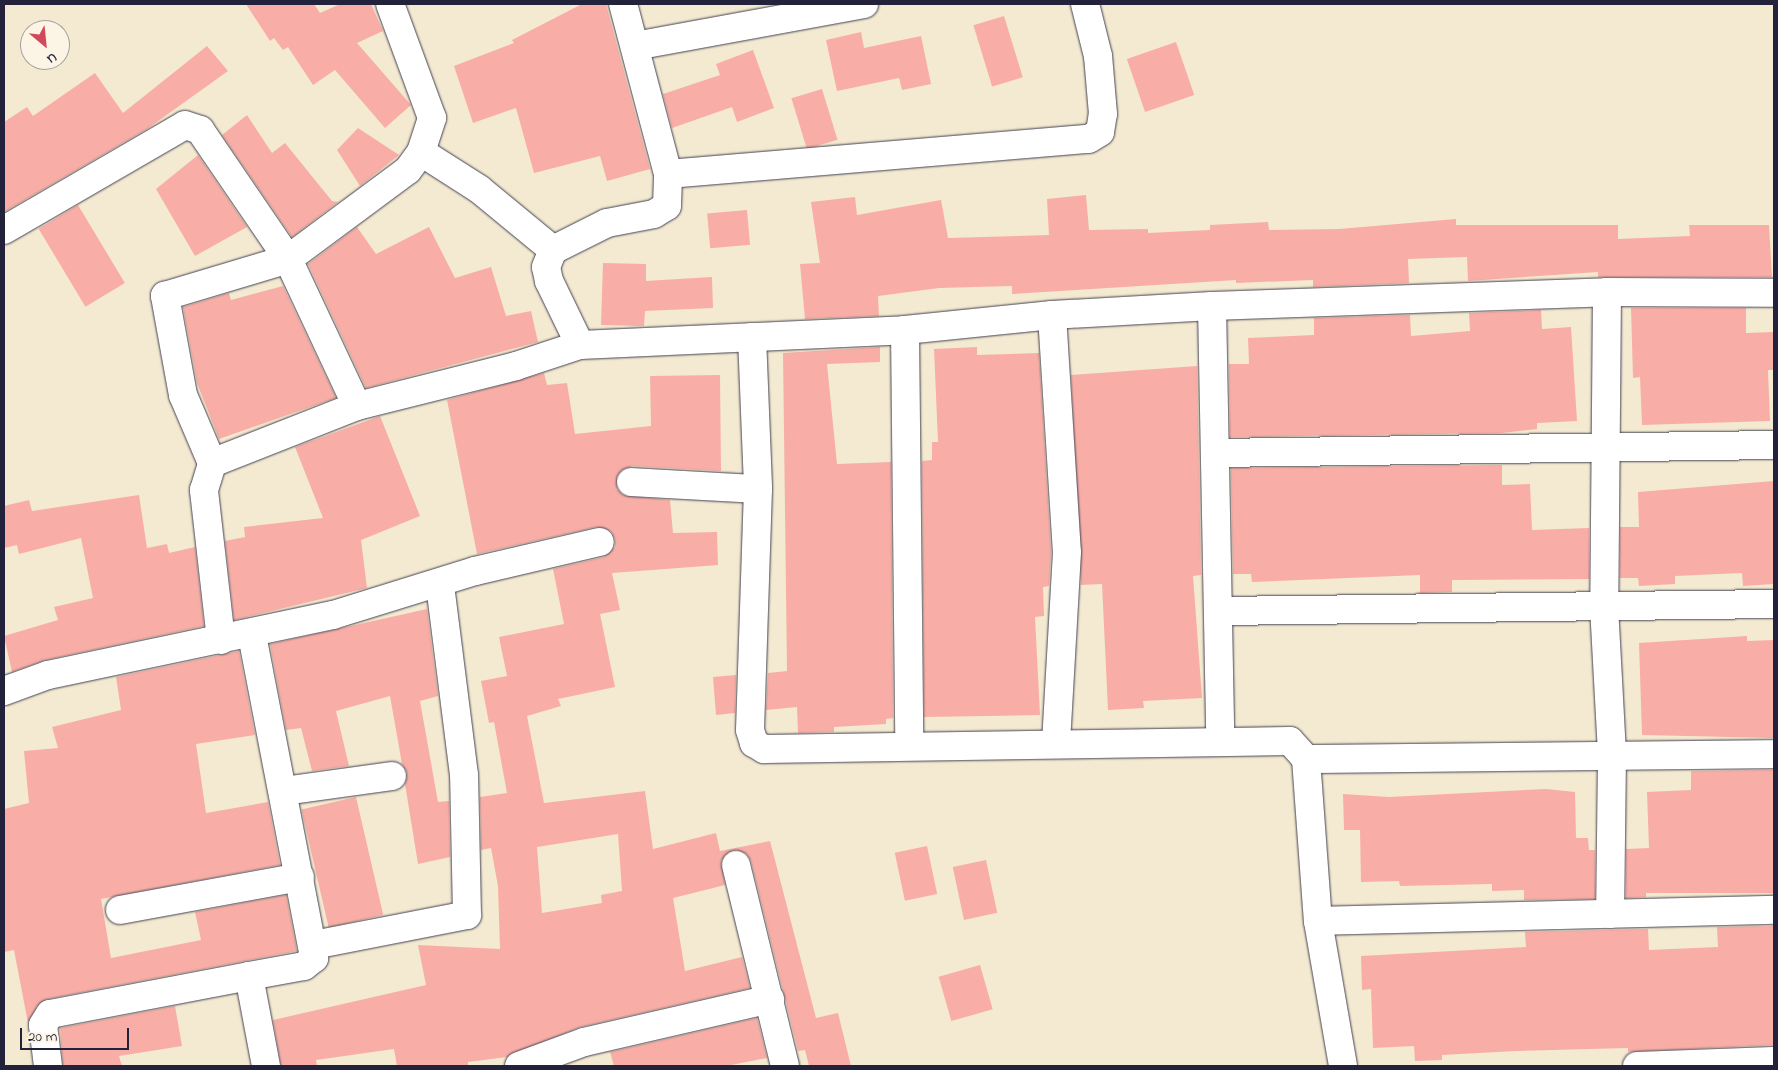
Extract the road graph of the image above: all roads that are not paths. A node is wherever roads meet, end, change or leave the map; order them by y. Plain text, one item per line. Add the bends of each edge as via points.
1 (390, 4) edge
2 (623, 4) edge
3 (864, 4) edge
4 (1085, 4) edge
5 (635, 46) junction
6 (420, 152) junction
7 (668, 174) junction
8 (4, 230) edge
9 (553, 250) junction
10 (288, 260) junction
11 (1607, 292) junction
12 (1774, 293) edge
13 (1212, 306) junction
14 (1052, 315) junction
15 (904, 330) junction
16 (752, 337) junction
17 (580, 345) junction
18 (357, 406) junction
19 (1774, 445) edge
20 (1606, 449) junction
21 (1216, 453) junction
22 (212, 462) junction
23 (631, 482) dead end
24 (758, 489) junction
25 (600, 542) dead end
26 (440, 585) junction
27 (1774, 604) edge
28 (1604, 606) junction
29 (1218, 610) junction
30 (252, 635) junction
31 (221, 640) junction
32 (4, 691) edge
33 (1220, 739) junction
34 (1056, 742) junction
35 (909, 746) junction
36 (1774, 754) edge
37 (1612, 756) junction
38 (1306, 759) junction
39 (392, 776) dead end
40 (284, 791) junction
41 (736, 865) dead end
42 (300, 877) junction
43 (120, 910) dead end
44 (1774, 910) edge
45 (1610, 914) junction
46 (1318, 921) junction
47 (312, 945) junction
48 (249, 976) junction
49 (770, 999) junction
50 (547, 1061) edge
51 (1774, 1061) edge
52 (48, 1066) edge
53 (266, 1066) edge
54 (519, 1066) edge
55 (785, 1066) edge
56 (1343, 1066) edge
57 (1637, 1066) edge

1 - 6 street via 432,118
2 - 5 street
3 - 5 street
4 - 7 street via 1098,56 1103,114 1100,132 1089,139
5 - 7 street
6 - 9 street via 479,189
6 - 10 street via 408,170
7 - 9 street via 667,206 654,214 607,223
8 - 10 street via 185,125 210,139
9 - 17 street via 546,267 549,281
10 - 18 street
10 - 22 street via 165,296 183,395
11 - 12 street
11 - 13 street
11 - 20 street
13 - 14 street
13 - 21 street
14 - 15 street
14 - 34 street via 1067,552
15 - 16 street
15 - 35 street
16 - 17 street
16 - 24 street
17 - 18 street via 516,366
18 - 22 street
19 - 20 street
20 - 21 street
20 - 28 street
21 - 29 street
22 - 31 street via 204,490
23 - 24 street
24 - 35 street via 750,730 754,743 764,748
25 - 26 street via 475,571
26 - 30 street
26 - 47 street via 464,775 467,915
27 - 28 street
28 - 29 street
28 - 37 street
29 - 33 street
30 - 31 street
30 - 40 street
31 - 32 street via 48,675
33 - 34 street
33 - 38 street via 1290,741
34 - 35 street
36 - 37 street
37 - 38 street
37 - 45 street
38 - 46 street
39 - 40 street
40 - 42 street
41 - 49 street
42 - 43 street
42 - 47 street
44 - 45 street
45 - 46 street
46 - 56 street
47 - 48 street via 314,958 304,966
48 - 52 street via 50,1014 43,1025
48 - 53 street
49 - 50 street
49 - 55 street
50 - 54 street
51 - 57 street

